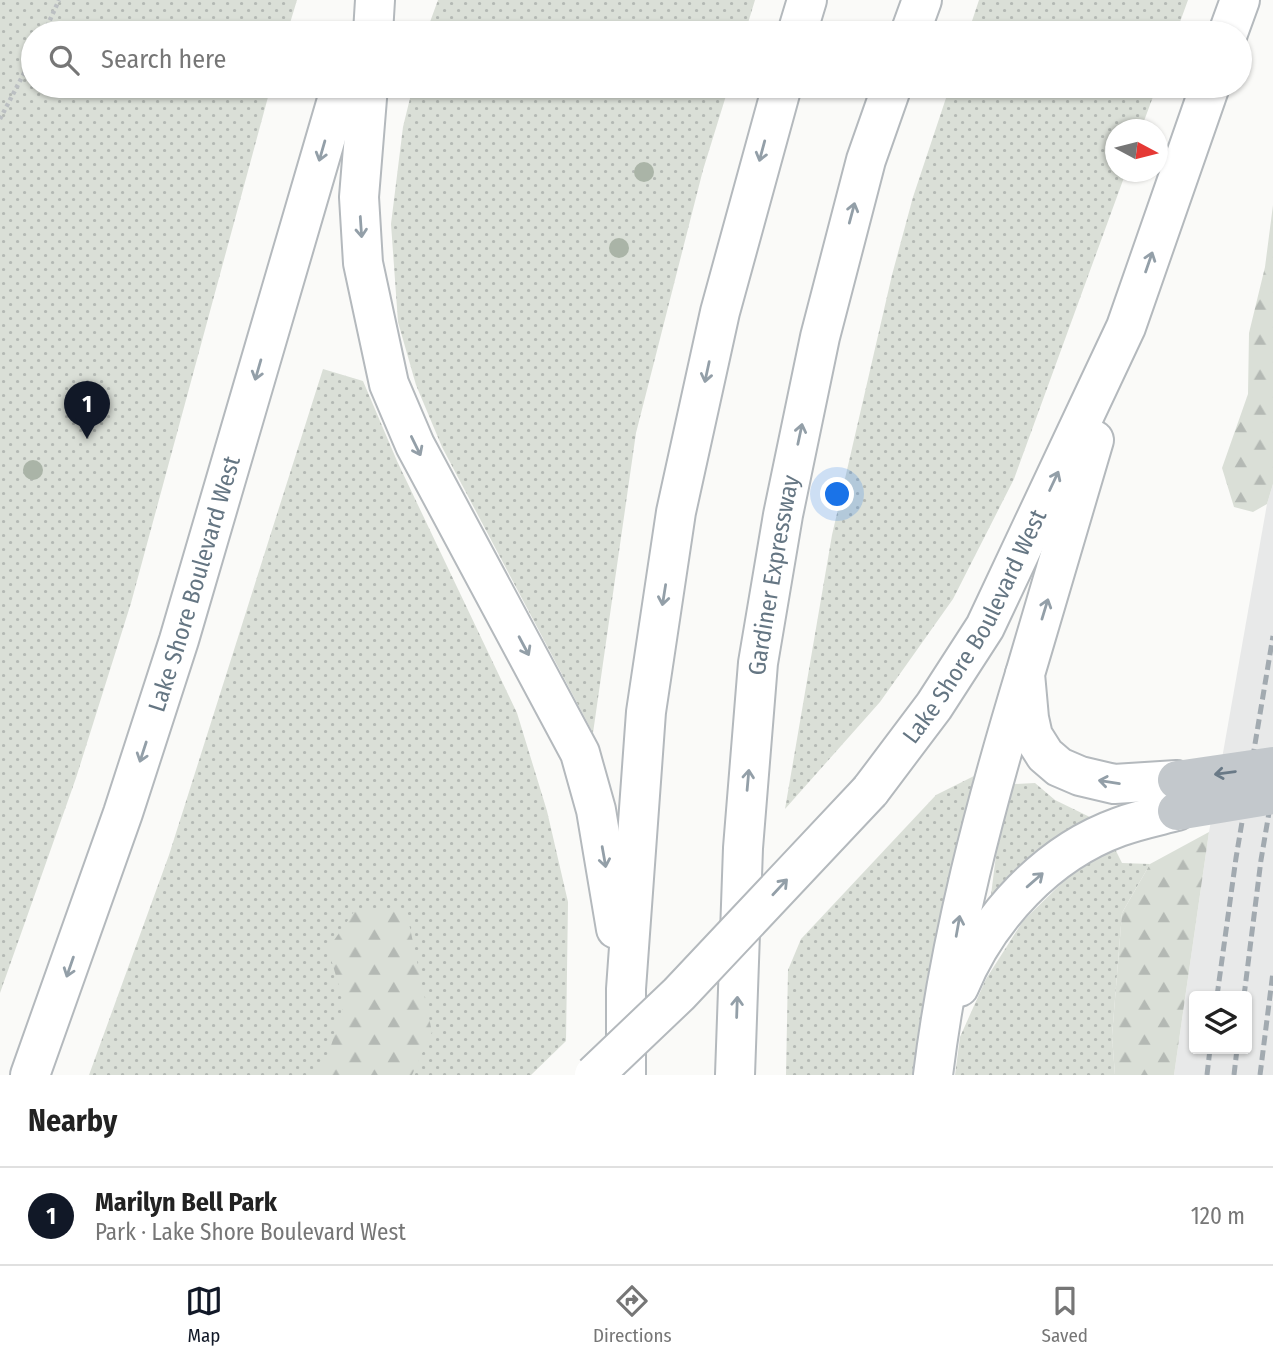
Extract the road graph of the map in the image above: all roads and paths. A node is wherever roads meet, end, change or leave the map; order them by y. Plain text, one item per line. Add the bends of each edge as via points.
1 (59, 0) edge
2 (366, 0) edge
3 (375, 0) edge
4 (807, 0) edge
5 (922, 0) edge
6 (1240, 0) edge
7 (49, 21) edge
8 (360, 21) edge
9 (374, 21) edge
10 (801, 21) edge
11 (914, 21) edge
12 (1232, 21) edge
13 (21, 79) edge
14 (337, 98) edge
15 (367, 98) edge
16 (779, 98) edge
17 (888, 98) edge
18 (1206, 98) edge
19 (0, 119) edge
20 (1126, 327) junction
21 (1025, 674) junction
22 (1273, 766) edge
23 (1273, 795) edge
24 (1177, 796) junction
25 (626, 989) junction
26 (935, 1058) edge
27 (30, 1075) edge
28 (594, 1075) edge
29 (626, 1075) edge
30 (735, 1075) edge

1 - 7 path
2 - 8 highway
3 - 9 highway
4 - 10 highway
5 - 11 highway
6 - 12 highway
13 - 19 path
14 -> 27 highway, Lake Shore Boulevard West via 179,640
15 -> 25 highway via 359,197 363,263 389,384 415,444 580,753 596,810
16 -> 25 highway via 720,312 676,512 646,712
30 -> 17 highway, Gardiner Expressway via 743,848 758,663 820,337 866,160
20 -> 18 highway, Lake Shore Boulevard West
21 -> 20 highway
28 -> 20 highway, Lake Shore Boulevard West, bridge via 679,994 870,791 934,706 985,627
24 -> 21 highway via 1080,776 1059,767 1032,736
26 -> 21 highway via 961,907
22 -> 24 street, bridge
23 - 24 street, bridge
26 -> 24 highway via 966,971 991,926 1069,851
25 - 29 highway

